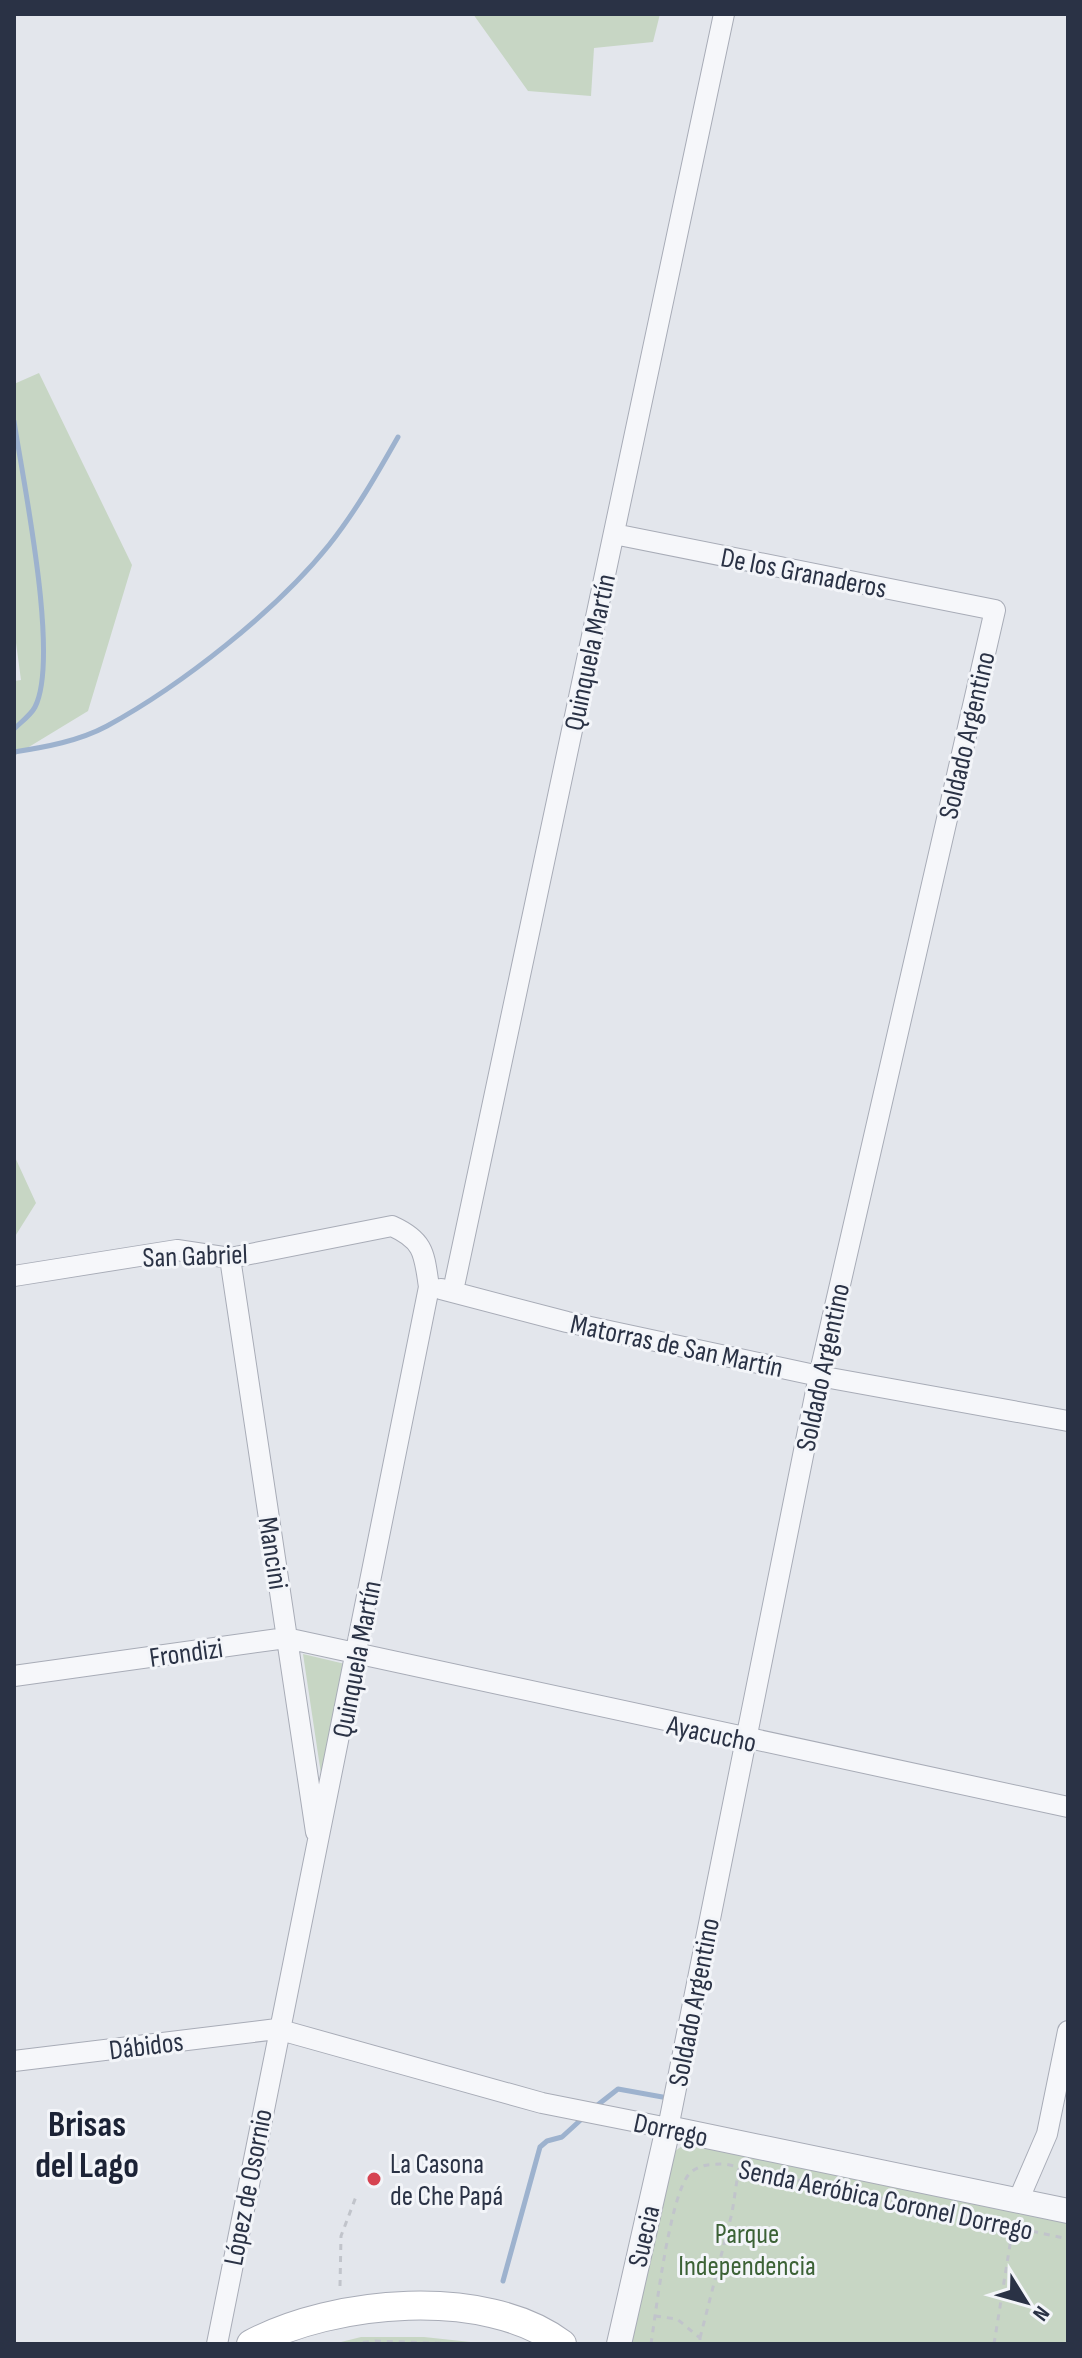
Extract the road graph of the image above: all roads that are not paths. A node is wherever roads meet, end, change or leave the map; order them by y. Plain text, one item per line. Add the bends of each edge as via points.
1 (724, 14) edge
2 (614, 534) junction
3 (995, 610) joint
4 (230, 1258) junction
5 (14, 1276) edge
6 (429, 1287) junction
7 (453, 1291) junction
8 (819, 1376) junction
9 (1068, 1421) edge
10 (286, 1638) junction
11 (357, 1655) junction
12 (14, 1676) edge
13 (746, 1740) junction
14 (1068, 1807) edge
15 (318, 1848) junction
16 (277, 2029) junction
17 (1068, 2031) edge
18 (14, 2061) edge
19 (668, 2128) junction
20 (1018, 2201) junction
21 (1068, 2211) edge
22 (217, 2344) edge
23 (251, 2344) edge
24 (298, 2344) edge
25 (526, 2344) edge
26 (562, 2344) edge
27 (619, 2344) edge

1 - 2 street, Quinquela Martín
2 - 3 street, De los Granaderos
2 - 7 street, Quinquela Martín
3 - 8 street, Soldado Argentino
4 - 5 street, San Gabriel via 177,1250
4 - 6 street, San Gabriel via 392,1226 424,1250
4 - 10 street, Mancini
6 - 7 street, Matorras de San Martín
6 - 11 street, Quinquela Martín
7 - 8 street, Matorras de San Martín via 567,1322
8 - 9 street, Matorras de San Martín
8 - 13 street, Soldado Argentino
10 - 11 street, Frondizi
10 - 12 street, Frondizi
10 - 15 street, Mancini
11 - 13 street, Ayacucho
11 - 15 street, Quinquela Martín
13 - 14 street, Ayacucho
13 - 19 street, Soldado Argentino
15 - 16 street, Quinquela Martín
16 - 18 street, Dábidos
16 - 19 street, Dorrego via 542,2103
16 - 22 street, López de Osornio
17 - 20 street via 1047,2134
19 - 20 street, Dorrego
19 - 27 street, Suecia
20 - 21 street, Dorrego
23 - 26 main road via 333,2315 417,2307 505,2317
24 - 25 main road via 369,2327 411,2325 472,2329

